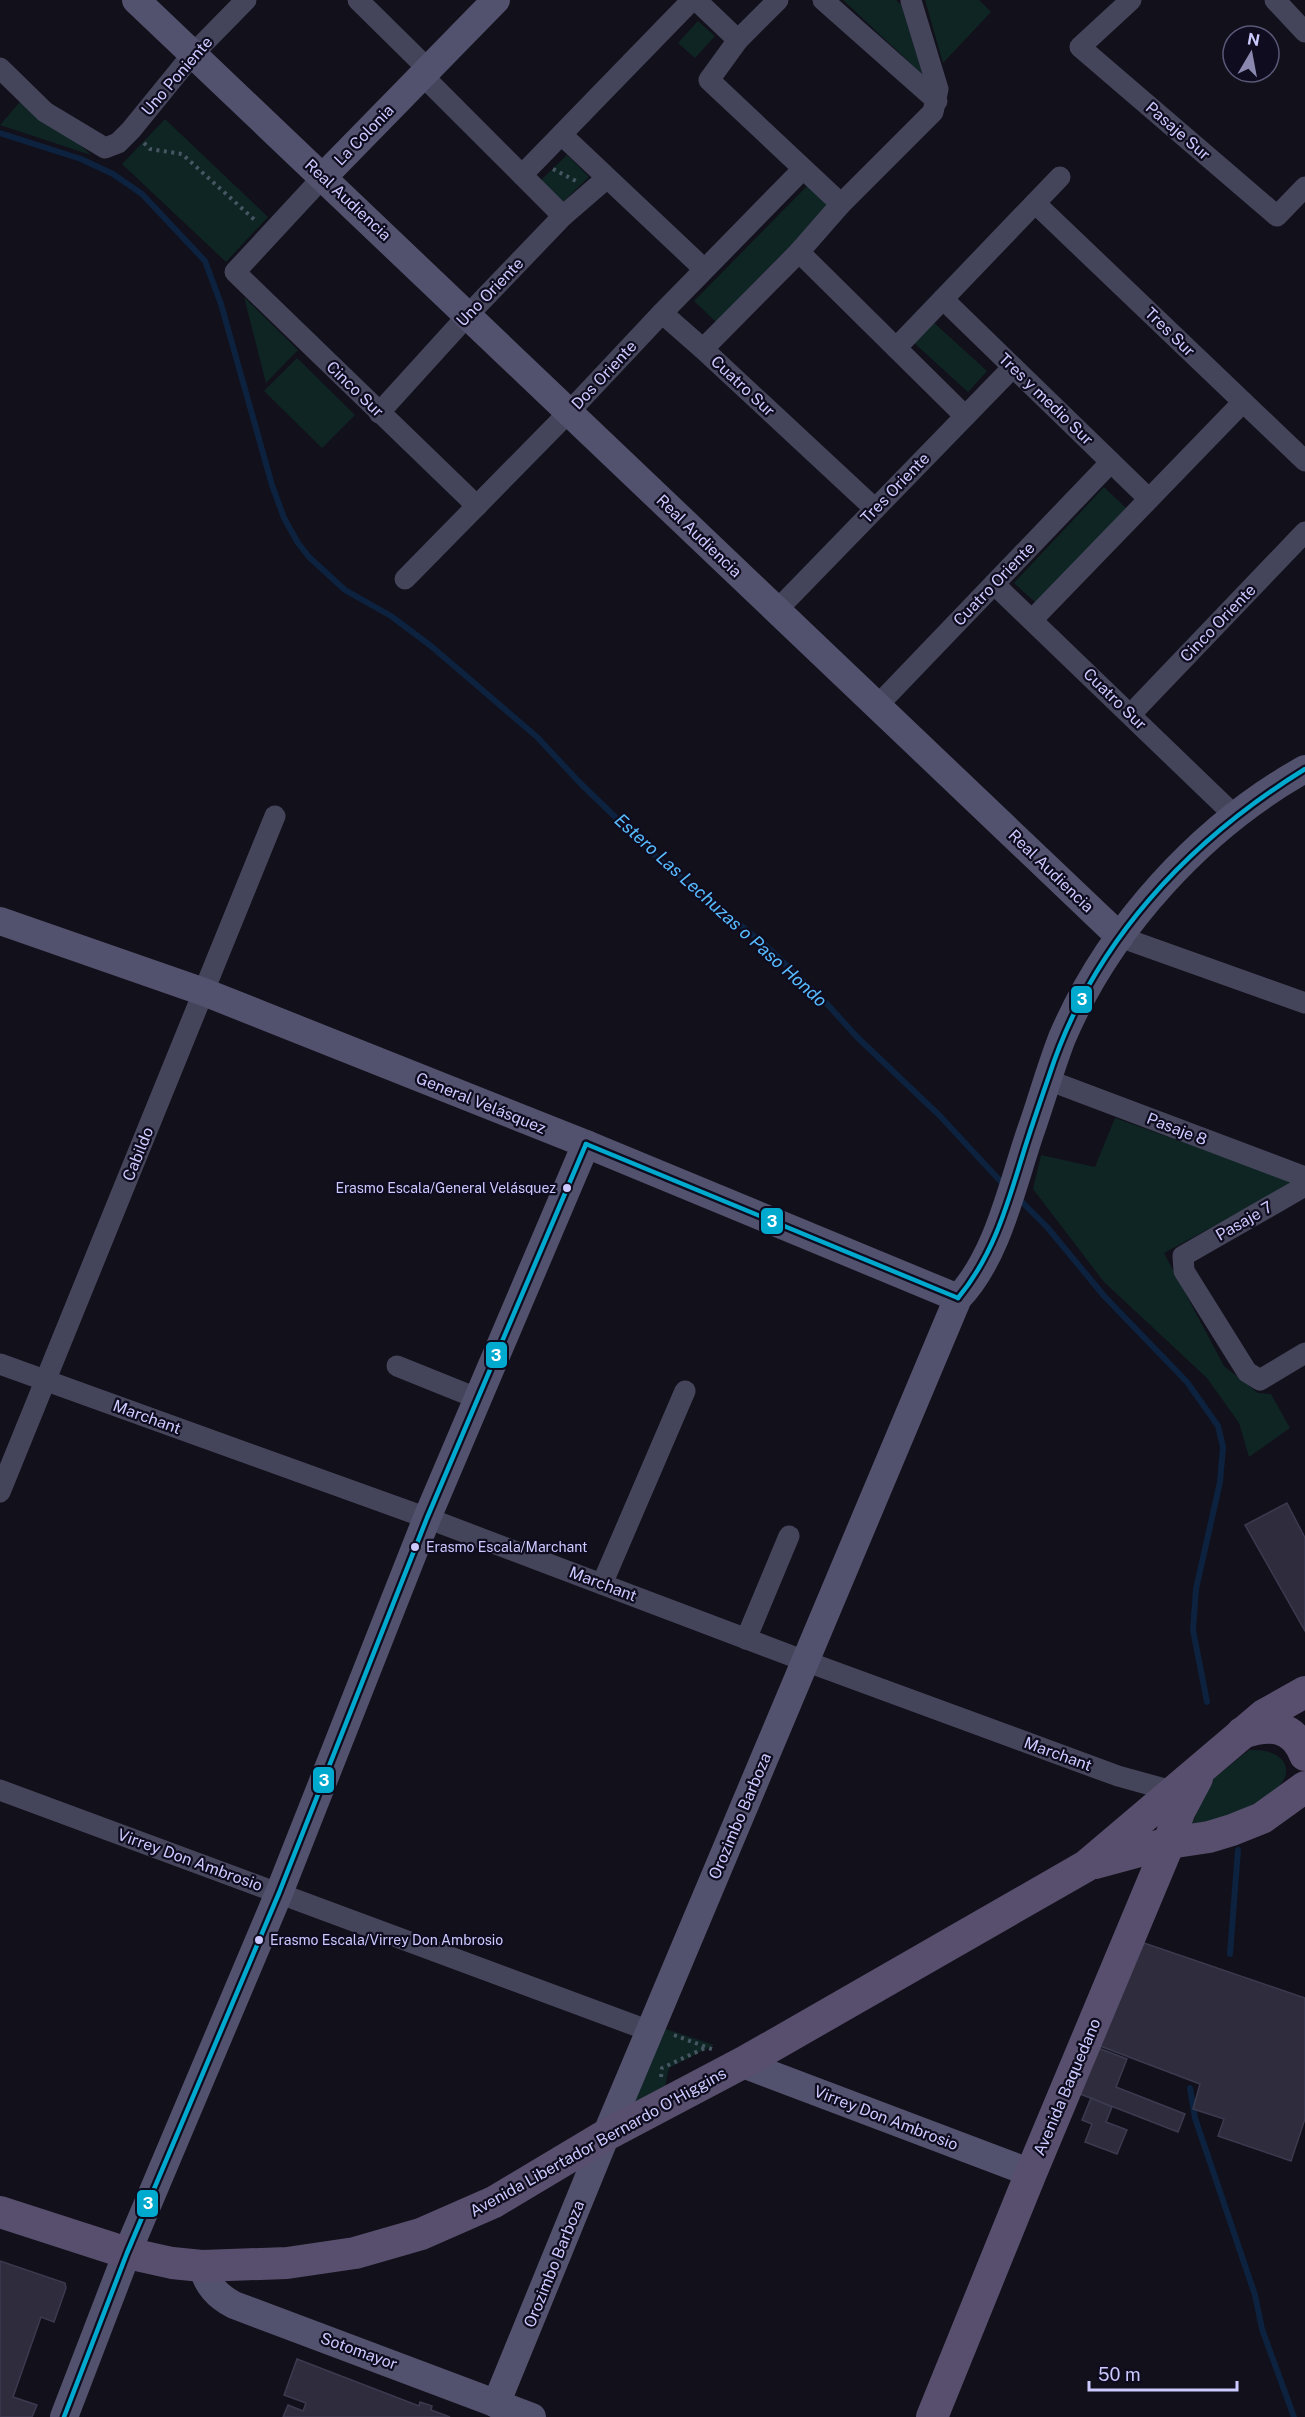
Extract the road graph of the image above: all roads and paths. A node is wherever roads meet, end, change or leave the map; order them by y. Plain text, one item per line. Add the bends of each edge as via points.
1 (136, 0) edge
2 (246, 0) edge
3 (358, 0) edge
4 (496, 0) edge
5 (694, 0) edge
6 (778, 0) edge
7 (823, 0) edge
8 (911, 0) edge
9 (1131, 0) edge
10 (1275, 0) edge
11 (1305, 32) edge
12 (738, 40) junction
13 (192, 55) junction
14 (0, 68) edge
15 (425, 72) junction
16 (937, 101) junction
17 (130, 130) junction
18 (562, 135) junction
19 (529, 168) junction
20 (802, 170) junction
21 (323, 177) junction
22 (1060, 177) dead end
23 (601, 184) junction
24 (1305, 187) edge
25 (1035, 203) junction
26 (841, 204) junction
27 (563, 216) junction
28 (270, 234) junction
29 (799, 252) junction
30 (704, 269) junction
31 (235, 272) joint
32 (943, 299) junction
33 (662, 313) junction
34 (468, 315) junction
35 (897, 348) junction
36 (703, 349) junction
37 (1013, 367) junction
38 (1244, 402) junction
39 (379, 412) junction
40 (570, 412) junction
41 (965, 416) junction
42 (1305, 461) edge
43 (1111, 462) junction
44 (1149, 499) junction
45 (477, 506) junction
46 (875, 509) junction
47 (1305, 532) edge
48 (405, 579) dead end
49 (994, 584) junction
50 (777, 610) junction
51 (1032, 620) junction
52 (878, 706) junction
53 (1131, 714) junction
54 (1305, 769) edge
55 (275, 816) dead end
56 (1235, 816) junction
57 (0, 921) edge
58 (1120, 937) junction
59 (204, 992) junction
60 (1305, 1003) edge
61 (1048, 1080) junction
62 (586, 1144) junction
63 (1305, 1177) edge
64 (1305, 1186) edge
65 (958, 1298) junction
66 (1305, 1353) edge
67 (0, 1364) edge
68 (397, 1366) dead end
69 (45, 1380) junction
70 (685, 1391) dead end
71 (479, 1399) junction
72 (0, 1492) edge
73 (427, 1518) junction
74 (789, 1536) dead end
75 (602, 1584) junction
76 (746, 1639) junction
77 (805, 1661) junction
78 (1305, 1692) edge
79 (1242, 1733) junction
80 (1305, 1755) edge
81 (1210, 1761) junction
82 (1302, 1786) edge
83 (0, 1790) edge
84 (1172, 1791) junction
85 (1169, 1844) junction
86 (1086, 1866) junction
87 (279, 1893) junction
88 (661, 2033) junction
89 (743, 2062) junction
90 (606, 2135) junction
91 (1031, 2173) junction
92 (0, 2212) edge
93 (127, 2253) junction
94 (202, 2266) junction
95 (494, 2410) edge
96 (64, 2417) edge
97 (532, 2417) edge
98 (932, 2417) edge

1 - 13 street, Real Audiencia
2 - 13 street, Uno Poniente
3 - 15 street
4 - 15 street, La Colonia
5 - 12 street
5 - 18 street
6 - 12 street
7 - 16 street
8 - 16 street via 938,89
9 - 24 street, Pasaje Sur via 1080,47 1276,216
10 - 11 street
12 - 20 street via 709,80
13 - 17 street, Uno Poniente
13 - 21 street, Real Audiencia
14 - 17 street, Uno Poniente via 45,112 105,148
15 - 19 street
15 - 21 street, La Colonia
16 - 26 street via 933,112
17 - 28 path via 150,149 182,154
18 - 19 street
18 - 23 street
19 - 23 path
19 - 27 street
20 - 26 street
20 - 30 street, Dos Oriente
21 - 28 street, La Colonia
21 - 34 street, Real Audiencia
22 - 25 street
23 - 27 street, Uno Oriente
23 - 30 street
25 - 32 street
25 - 38 street, Tres Sur
26 - 29 street
27 - 34 street, Uno Oriente
28 - 31 street, La Colonia
29 - 35 street
29 - 36 street
30 - 33 street, Dos Oriente
31 - 39 street, Cinco Sur
32 - 35 street
32 - 37 street, Tres y medio Sur
33 - 36 street, Cuatro Sur
33 - 40 street, Dos Oriente
34 - 39 street, Uno Oriente
34 - 40 street, Real Audiencia
35 - 41 street
36 - 46 street, Cuatro Sur
37 - 41 street, Tres Oriente
37 - 43 street, Tres y medio Sur
38 - 42 street, Tres Sur
38 - 44 street
39 - 45 street, Cinco Sur
40 - 45 street, Dos Oriente
40 - 50 street, Real Audiencia
41 - 46 street, Tres Oriente
43 - 44 street, Tres y medio Sur
43 - 49 street, Cuatro Oriente
44 - 51 street
45 - 48 street, Dos Oriente
46 - 50 street, Tres Oriente
47 - 53 street, Cinco Oriente
49 - 51 street, Cuatro Sur
49 - 52 street, Cuatro Oriente
50 - 52 street, Real Audiencia
51 - 53 street, Cuatro Sur
52 - 58 street, Real Audiencia
53 - 56 street, Cuatro Sur
54 - 56 street, Orozimbo Barboza
55 - 59 street, Cabildo
56 - 58 street, Orozimbo Barboza via 1180,866
57 - 59 street, General Velásquez
58 - 60 street, Real Audiencia
58 - 61 street, Orozimbo Barboza via 1063,1038
59 - 62 street, General Velásquez
59 - 69 street, Cabildo
61 - 63 street, Pasaje 8
61 - 65 street, Orozimbo Barboza via 1000,1220 976,1276
62 - 65 street, General Velásquez
62 - 71 street
64 - 66 street, Pasaje 7 via 1183,1256 1184,1271 1246,1372 1260,1380
65 - 77 street, Orozimbo Barboza
67 - 69 street, Marchant
68 - 71 street
69 - 72 street, Cabildo
69 - 73 street, Marchant
70 - 75 street
71 - 73 street
73 - 75 street, Marchant
73 - 87 street
74 - 76 street
75 - 76 street, Marchant
76 - 77 street, Marchant
77 - 84 street, Marchant via 1118,1776
77 - 88 street, Orozimbo Barboza
78 - 79 main road, Avenida Libertador Bernardo O'Higgins via 1264,1714
79 - 80 main road via 1276,1728 1294,1737
79 - 81 main road, Avenida Libertador Bernardo O'Higgins
81 - 84 main road, Avenida Libertador Bernardo O'Higgins
81 - 85 main road, Avenida Baquedano via 1179,1812
82 - 85 main road, Avenida Libertador Bernardo O'Higgins via 1262,1818 1209,1837
83 - 87 street, Virrey Don Ambrosio
84 - 86 main road, Avenida Libertador Bernardo O'Higgins
85 - 86 main road, Avenida Libertador Bernardo O'Higgins
85 - 91 main road, Avenida Baquedano
86 - 89 main road, Avenida Libertador Bernardo O'Higgins
87 - 88 street, Virrey Don Ambrosio
87 - 93 street
88 - 89 path
88 - 90 street, Orozimbo Barboza
89 - 90 main road, Avenida Libertador Bernardo O'Higgins
89 - 91 street, Virrey Don Ambrosio
90 - 94 main road, Avenida Libertador Bernardo O'Higgins via 494,2202 421,2234 355,2253 287,2264
90 - 95 street, Orozimbo Barboza
91 - 98 main road, Avenida Baquedano
92 - 93 main road, Avenida Libertador Bernardo O'Higgins
93 - 94 main road, Avenida Libertador Bernardo O'Higgins
93 - 96 street
94 - 95 street, Sotomayor via 211,2288 234,2305
95 - 97 street, Sotomayor

